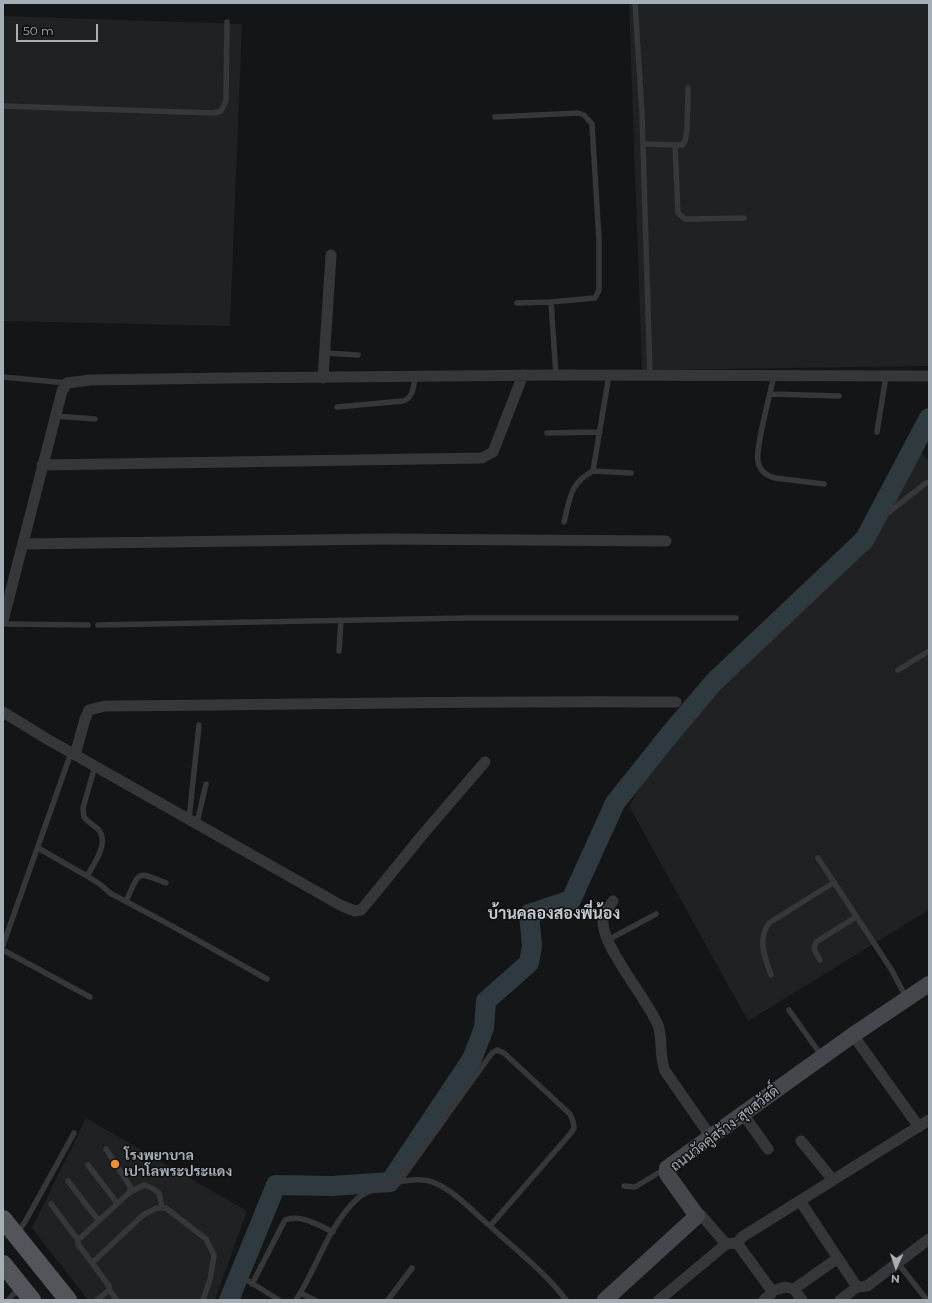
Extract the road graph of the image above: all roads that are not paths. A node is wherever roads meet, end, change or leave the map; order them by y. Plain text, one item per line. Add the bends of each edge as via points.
1 (635, 3) edge
2 (227, 22) dead end
3 (688, 88) dead end
4 (3, 106) edge
5 (3, 111) edge
6 (495, 117) dead end
7 (644, 144) junction
8 (675, 145) junction
9 (744, 218) dead end
10 (331, 254) dead end
11 (550, 302) junction
12 (517, 303) dead end
13 (324, 353) junction
14 (358, 355) dead end
15 (523, 375) junction
16 (556, 375) junction
17 (609, 375) junction
18 (650, 375) junction
19 (774, 375) junction
20 (3, 376) edge
21 (886, 376) junction
22 (929, 376) edge
23 (415, 377) junction
24 (323, 378) junction
25 (67, 383) junction
26 (770, 394) junction
27 (839, 396) dead end
28 (337, 407) dead end
29 (55, 416) junction
30 (95, 419) dead end
31 (547, 432) dead end
32 (600, 432) junction
33 (877, 432) dead end
34 (42, 465) junction
35 (593, 471) junction
36 (631, 473) dead end
37 (929, 482) edge
38 (824, 484) dead end
39 (889, 512) dead end
40 (564, 522) dead end
41 (666, 541) dead end
42 (23, 544) junction
43 (736, 618) dead end
44 (342, 620) junction
45 (3, 621) edge
46 (3, 624) edge
47 (88, 625) dead end
48 (98, 625) dead end
49 (339, 650) dead end
50 (929, 651) edge
51 (898, 670) dead end
52 (676, 702) dead end
53 (3, 712) edge
54 (199, 725) dead end
55 (73, 754) junction
56 (486, 762) dead end
57 (94, 766) junction
58 (206, 784) dead end
59 (193, 821) junction
60 (38, 848) junction
61 (818, 858) dead end
62 (87, 876) junction
63 (166, 882) dead end
64 (833, 883) junction
65 (126, 901) junction
66 (613, 901) dead end
67 (656, 914) dead end
68 (856, 917) junction
69 (608, 940) junction
70 (3, 945) edge
71 (3, 950) edge
72 (820, 960) dead end
73 (771, 975) dead end
74 (267, 979) dead end
75 (929, 984) edge
76 (90, 997) dead end
77 (908, 998) junction
78 (788, 1010) dead end
79 (853, 1035) junction
80 (822, 1057) junction
81 (743, 1114) junction
82 (929, 1120) edge
83 (919, 1127) junction
84 (74, 1133) dead end
85 (711, 1136) junction
86 (801, 1141) dead end
87 (106, 1149) dead end
88 (768, 1149) dead end
89 (88, 1165) dead end
90 (667, 1168) junction
91 (68, 1180) dead end
92 (833, 1180) junction
93 (400, 1182) junction
94 (624, 1186) dead end
95 (130, 1192) junction
96 (800, 1201) junction
97 (118, 1203) junction
98 (51, 1204) dead end
99 (162, 1207) junction
100 (697, 1216) junction
101 (3, 1219) edge
102 (99, 1221) junction
103 (490, 1226) junction
104 (333, 1232) junction
105 (15, 1234) junction
106 (929, 1239) edge
107 (78, 1240) junction
108 (731, 1244) junction
109 (838, 1258) junction
110 (92, 1262) junction
111 (897, 1262) junction
112 (412, 1268) dead end
113 (4, 1269) edge
114 (242, 1277) dead end
115 (252, 1284) junction
116 (21, 1286) junction
117 (857, 1287) junction
118 (794, 1289) junction
119 (109, 1290) junction
120 (772, 1291) junction
121 (300, 1293) junction
122 (8, 1300) edge
123 (32, 1300) edge
124 (68, 1300) edge
125 (97, 1300) edge
126 (117, 1300) edge
127 (203, 1300) edge
128 (279, 1300) edge
129 (296, 1300) edge
130 (315, 1300) edge
131 (388, 1300) edge
132 (566, 1300) edge
133 (605, 1300) edge
134 (659, 1300) edge
135 (764, 1300) edge
136 (802, 1300) edge
137 (840, 1300) edge
138 (927, 1300) edge

1 - 7 lane
2 - 4 lane via 226,101 221,111 214,113
3 - 8 lane via 686,137 682,144
4 - 5 lane
6 - 11 lane via 578,113 584,115 592,124 599,290 595,298
7 - 8 lane
7 - 18 lane
8 - 9 lane via 678,213 691,219
10 - 13 street
11 - 12 lane
11 - 16 lane
13 - 14 lane
13 - 24 street
15 - 16 street
15 - 23 street
15 - 34 street via 493,452 482,458
16 - 17 street
17 - 18 street
17 - 32 lane
18 - 19 street
19 - 21 street
19 - 26 lane
20 - 25 lane
21 - 22 street
21 - 33 lane
23 - 24 street
23 - 28 lane via 408,399
24 - 25 street via 182,378
25 - 29 street
26 - 27 lane
26 - 38 lane via 758,451 758,464 767,476
29 - 30 lane
29 - 34 street
31 - 32 lane
32 - 35 lane
34 - 42 street
35 - 36 lane
35 - 40 lane via 578,481 572,490
37 - 39 lane
41 - 42 street via 384,539
42 - 45 street
43 - 44 lane
44 - 48 lane
44 - 49 lane
46 - 47 lane
50 - 51 lane
52 - 55 street via 519,700 106,706 89,710
53 - 55 street
54 - 59 lane
55 - 57 street
55 - 60 lane
56 - 59 street via 361,910 348,910
57 - 59 street
57 - 62 lane via 83,808 84,817 99,830 102,838 97,858
58 - 59 lane
60 - 62 lane
60 - 70 lane
61 - 64 lane
62 - 65 lane
63 - 65 lane via 146,874 141,875
64 - 68 lane
64 - 73 lane via 769,923 765,929 762,946
65 - 74 lane
66 - 69 street via 602,922
67 - 69 lane
68 - 72 lane via 816,942 814,949
68 - 77 lane
69 - 85 street via 659,1027 661,1061 665,1070
71 - 76 lane
75 - 77 street, ถนนวัดคู่สร้าง-สุขสวัสดิ์
77 - 79 street, ถนนวัดคู่สร้าง-สุขสวัสดิ์
78 - 80 lane
79 - 80 street, ถนนวัดคู่สร้าง-สุขสวัสดิ์
79 - 83 street
80 - 81 street, ถนนวัดคู่สร้าง-สุขสวัสดิ์
81 - 85 street, ถนนวัดคู่สร้าง-สุขสวัสดิ์
81 - 88 street
82 - 83 street
83 - 92 street
84 - 105 lane
85 - 90 street, ถนนวัดคู่สร้าง-สุขสวัสดิ์
86 - 92 street
87 - 95 lane via 130,1186
89 - 97 lane
90 - 94 lane via 635,1187
90 - 100 street, ถนนวัดคู่สร้าง-สุขสวัสดิ์ via 667,1174
91 - 102 lane
92 - 96 street
93 - 103 lane via 435,1182
93 - 103 lane via 492,1053 497,1050 504,1053 570,1114 574,1128
93 - 104 lane via 384,1186 359,1198
95 - 97 lane
95 - 99 lane via 144,1185 152,1188 159,1193
96 - 108 street
96 - 109 street
97 - 102 lane
98 - 107 lane
99 - 110 lane via 143,1215
99 - 127 lane via 206,1239 214,1255 210,1280
100 - 108 street via 701,1215
100 - 133 street
101 - 105 main road
102 - 107 lane
103 - 132 lane via 553,1283
104 - 115 lane via 299,1218 285,1220
104 - 121 lane
105 - 124 main road
106 - 111 street
107 - 110 lane via 78,1244
108 - 120 street
108 - 134 street
109 - 117 street
109 - 118 street
110 - 119 lane
111 - 117 street via 866,1286
111 - 138 lane
112 - 131 lane
113 - 116 main road
114 - 115 lane
115 - 128 lane
116 - 122 lane
116 - 123 main road
117 - 137 street
118 - 120 street via 785,1287
118 - 136 street
119 - 125 lane
119 - 126 lane
120 - 135 street
121 - 129 lane
121 - 130 lane

